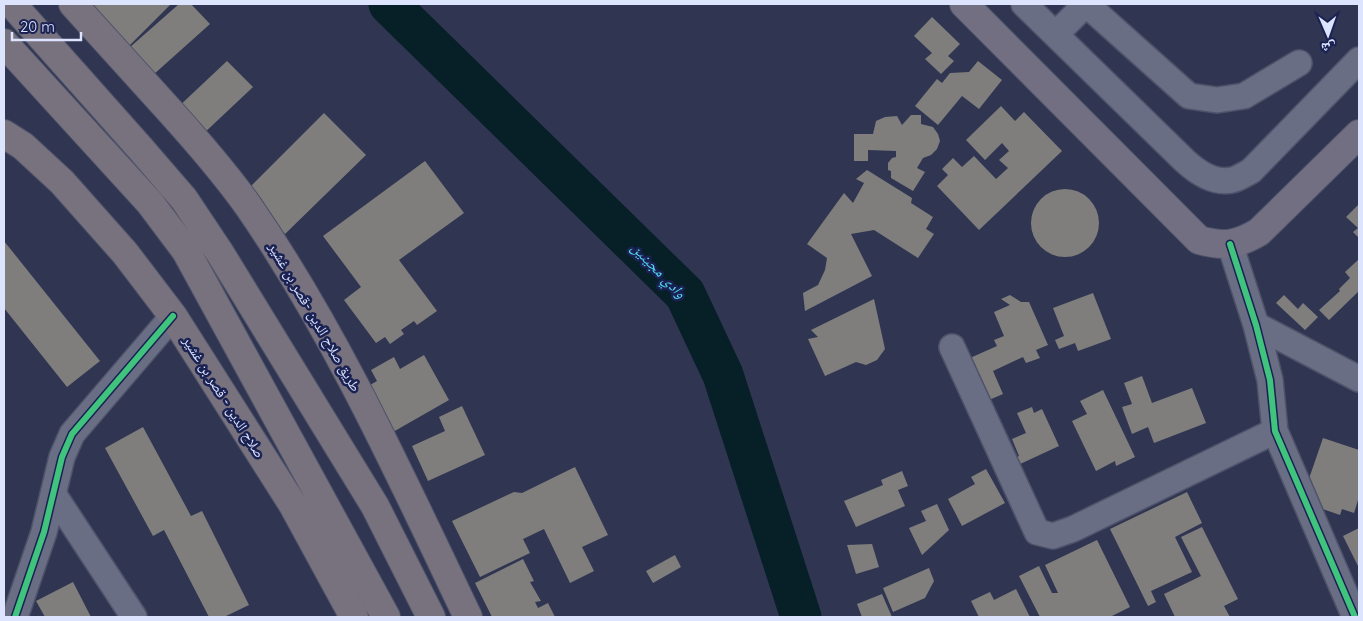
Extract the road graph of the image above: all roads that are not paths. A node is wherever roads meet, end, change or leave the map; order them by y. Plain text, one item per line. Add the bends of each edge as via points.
1 (12, 4) edge
2 (73, 4) edge
3 (964, 4) edge
4 (1024, 4) edge
5 (1087, 4) edge
6 (1056, 34) junction
7 (4, 43) edge
8 (1359, 60) edge
9 (1299, 63) dead end
10 (4, 134) edge
11 (1359, 134) edge
12 (1230, 244) junction
13 (173, 316) junction
14 (1256, 324) junction
15 (952, 347) dead end
16 (1359, 379) edge
17 (1275, 432) junction
18 (54, 496) junction
19 (15, 617) edge
20 (134, 617) edge
21 (354, 617) edge
22 (386, 617) edge
23 (431, 617) edge
24 (468, 617) edge
25 (1355, 617) edge

1 - 23 highway via 184,199 375,506
2 - 24 highway, طريق صلاح الدين -قصر بن غشير via 198,143 248,205 271,240 326,331 378,430
3 - 12 main road via 1200,240
4 - 6 street
5 - 6 street
5 - 9 street via 1189,96 1217,100 1244,96
6 - 8 street via 1197,172 1216,180 1232,180 1250,171
7 - 22 highway via 150,203 186,251
10 - 13 highway, صلاح الدين - قصر بن غشير via 23,146 67,188 125,253
11 - 12 main road via 1259,232
12 - 14 street
13 - 18 street via 72,434 62,457
13 - 21 highway, صلاح الدين - قصر بن غشير via 293,505
14 - 16 street
14 - 17 street via 1270,380
15 - 17 street via 1037,532 1053,536 1073,528
17 - 25 street
18 - 19 street
18 - 20 street

